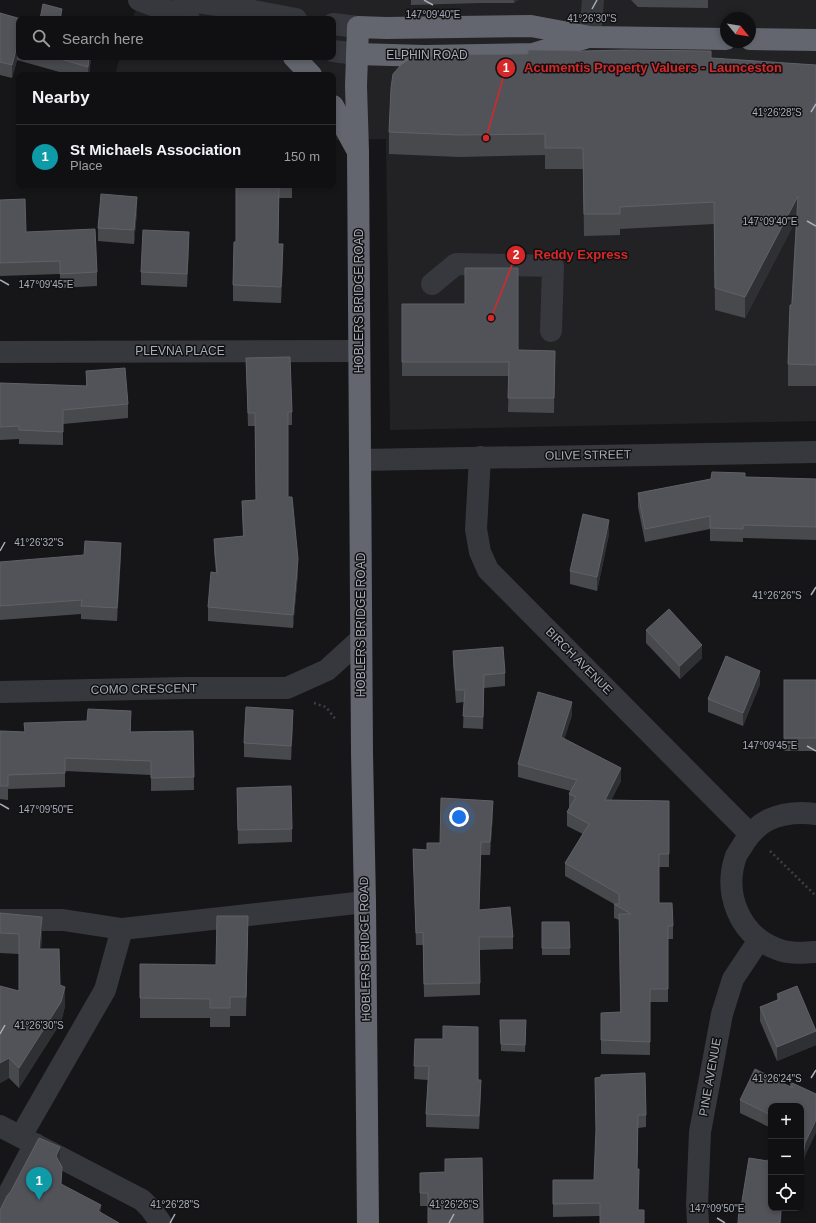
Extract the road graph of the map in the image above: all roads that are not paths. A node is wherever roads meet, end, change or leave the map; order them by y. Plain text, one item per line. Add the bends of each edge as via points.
1 (139, 0) edge
2 (183, 0) edge
3 (593, 0) edge
4 (181, 16) edge
5 (280, 16) edge
6 (336, 24) edge
7 (358, 27) junction
8 (590, 37) junction
9 (720, 39) edge
10 (756, 39) edge
11 (816, 40) edge
12 (336, 51) edge
13 (357, 54) junction
14 (297, 60) edge
15 (308, 72) edge
16 (336, 111) edge
17 (358, 150) junction
18 (432, 284) dead end
19 (551, 331) dead end
20 (359, 351) junction
21 (0, 352) edge
22 (816, 452) edge
23 (480, 457) junction
24 (360, 460) junction
25 (361, 639) junction
26 (0, 692) edge
27 (816, 814) edge
28 (750, 834) junction
29 (365, 902) junction
30 (0, 920) edge
31 (122, 929) junction
32 (759, 940) junction
33 (816, 952) edge
34 (0, 1126) edge
35 (28, 1140) junction
36 (0, 1210) edge
37 (161, 1223) edge
38 (368, 1223) edge
39 (698, 1223) edge

1 - 4 street
2 - 5 street
3 - 8 street
6 - 7 street
7 - 8 highway, ELPHIN ROAD via 531,26
7 - 13 highway, HOBLERS BRIDGE ROAD
8 - 9 highway, ELPHIN ROAD
8 - 13 highway, ELPHIN ROAD via 533,54
10 - 11 highway
12 - 13 street
13 - 17 highway, HOBLERS BRIDGE ROAD
14 - 15 highway
16 - 17 highway
17 - 20 highway, HOBLERS BRIDGE ROAD
18 - 19 street via 456,264 554,266
20 - 21 street, PLEVNA PLACE
20 - 24 highway, HOBLERS BRIDGE ROAD
22 - 23 street, OLIVE STREET
23 - 24 street, OLIVE STREET
23 - 28 street, BIRCH AVENUE via 476,529 480,552 488,570
24 - 25 highway, HOBLERS BRIDGE ROAD
25 - 26 street, COMO CRESCENT via 327,670 288,688
25 - 29 highway, HOBLERS BRIDGE ROAD
27 - 28 street via 791,813 768,820
28 - 32 street via 737,855 731,878 733,902 743,923
29 - 31 street
29 - 38 highway, HOBLERS BRIDGE ROAD
30 - 31 street via 63,920
31 - 35 street via 105,990
32 - 33 street via 777,950
32 - 39 street, PINE AVENUE via 733,979 722,1014 700,1132
34 - 35 street
35 - 36 street
35 - 37 street via 142,1200

